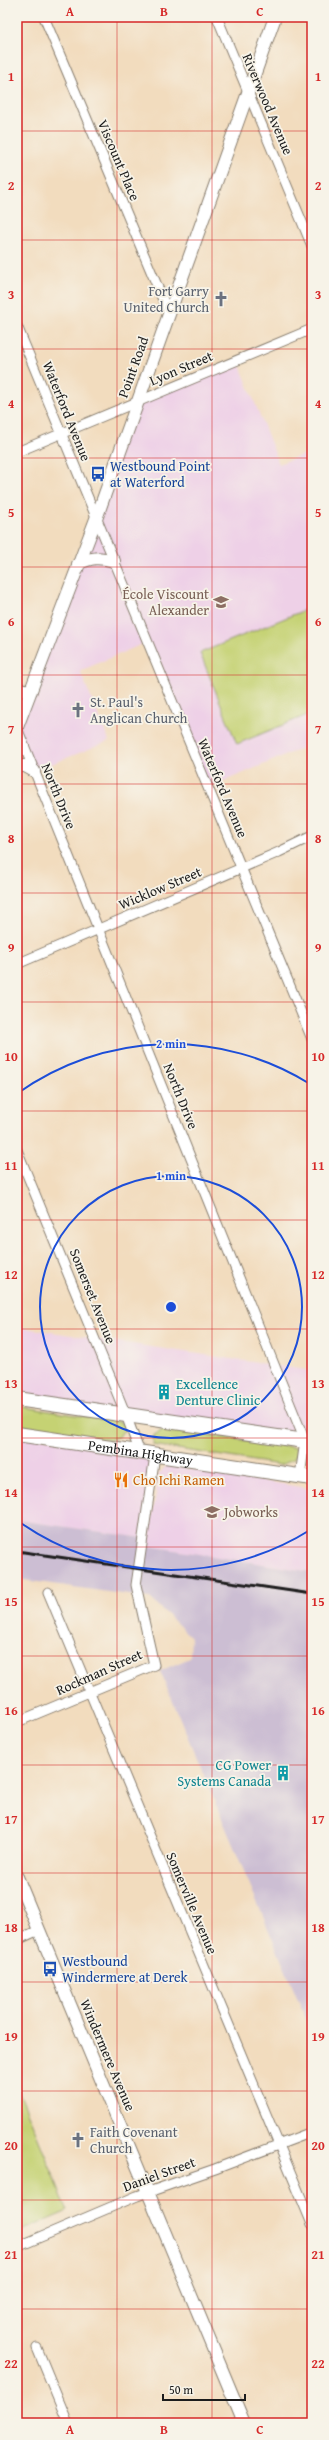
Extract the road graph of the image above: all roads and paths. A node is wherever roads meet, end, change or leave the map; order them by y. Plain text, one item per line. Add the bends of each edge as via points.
1 (44, 17) edge
2 (217, 17) edge
3 (276, 17) edge
4 (249, 94) junction
5 (312, 246) edge
6 (169, 314) junction
7 (17, 326) edge
8 (312, 329) edge
9 (136, 402) junction
10 (61, 433) junction
11 (17, 452) edge
12 (96, 519) junction
13 (114, 562) junction
14 (78, 564) junction
15 (17, 689) edge
16 (32, 691) junction
17 (17, 728) edge
18 (17, 766) edge
19 (34, 771) junction
20 (312, 836) edge
21 (241, 868) junction
22 (98, 929) junction
23 (17, 964) edge
24 (312, 1039) edge
25 (17, 1150) edge
26 (17, 1399) edge
27 (126, 1415) junction
28 (17, 1434) edge
29 (308, 1441) edge
30 (140, 1453) junction
31 (155, 1455) junction
32 (306, 1477) edge
33 (48, 1592) dead end
34 (88, 1693) junction
35 (17, 1722) edge
36 (17, 1877) edge
37 (39, 1930) junction
38 (17, 1940) edge
39 (312, 2132) edge
40 (279, 2145) junction
41 (149, 2192) junction
42 (312, 2224) edge
43 (17, 2247) edge
44 (37, 2348) dead end
45 (68, 2423) edge
46 (244, 2423) edge

1 - 6 street, Viscount Place
2 - 4 street, Riverwood Avenue
3 - 4 street, Point Road
4 - 5 street, Riverwood Avenue
4 - 6 street, Point Road
6 - 9 street, Point Road
7 - 10 street, Waterford Avenue
8 - 9 street, Lyon Street
9 - 10 street, Lyon Street
9 - 12 street, Point Road
10 - 11 street, Lyon Street
10 - 12 street, Waterford Avenue
12 - 13 street, Waterford Avenue
12 - 14 street, Point Road
13 - 14 street via 101,557 89,558
13 - 21 street, Waterford Avenue
14 - 16 street, Point Road
15 - 16 street
16 - 17 street, Point Road
17 - 19 street, North Drive
18 - 19 street via 25,766
19 - 22 street, North Drive
20 - 21 street, Wicklow Street
21 - 22 street, Wicklow Street
21 - 24 street, Waterford Avenue
22 - 23 street, Wicklow Street
22 - 29 street, North Drive
25 - 27 street, Somerset Avenue
26 - 27 main road
27 - 29 main road
27 - 30 street, Somerset Avenue
28 - 30 main road, Pembina Highway
29 - 32 street
30 - 31 main road, Pembina Highway
31 - 32 main road, Pembina Highway
31 - 34 street, Rockman Street via 136,1585 154,1665
33 - 34 street, Somerville Avenue
34 - 35 street, Rockman Street
34 - 40 street, Somerville Avenue
36 - 37 street, Windermere Avenue
37 - 38 street
37 - 41 street, Windermere Avenue
39 - 40 street, Daniel Street
40 - 41 street, Daniel Street
40 - 42 street, Somerville Avenue
41 - 43 street, Daniel Street
41 - 46 street, Windermere Avenue
44 - 45 street

